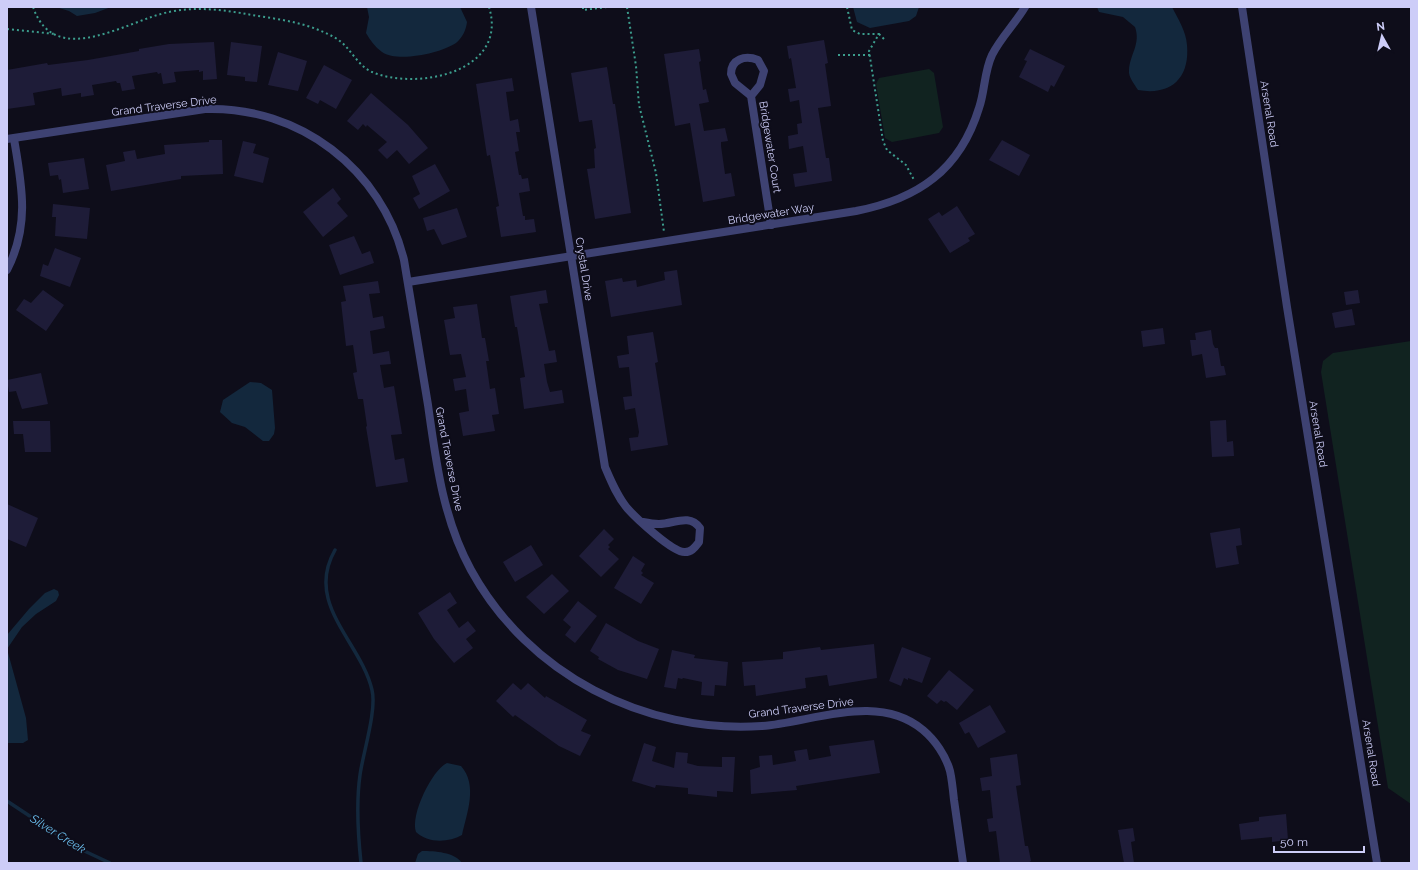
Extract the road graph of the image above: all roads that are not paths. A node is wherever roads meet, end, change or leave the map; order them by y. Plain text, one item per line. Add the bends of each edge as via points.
1 (531, 7) edge
2 (1025, 7) edge
3 (1242, 7) edge
4 (751, 96) junction
5 (10, 139) edge
6 (771, 225) junction
7 (571, 257) junction
8 (7, 270) edge
9 (408, 282) junction
10 (643, 522) junction
11 (963, 863) edge
12 (1377, 863) edge

1 - 7 street, Crystal Drive
2 - 6 street, Bridgewater Way via 1003,36 992,56 984,79 979,111 963,146 939,175 920,190 882,206
3 - 12 street, Arsenal Road via 1287,307
4 - 4 street, Bridgewater Court via 735,83 730,74 733,65 746,57 758,60 764,71 760,84
4 - 6 street, Bridgewater Court
5 - 8 street via 23,209 18,244
5 - 9 street, Grand Traverse Drive via 205,110 240,111 284,122 304,130 333,150 375,193 396,232
6 - 7 street, Bridgewater Way
7 - 9 street, Bridgewater Way
7 - 10 street, Crystal Drive via 606,467 614,488 627,507
9 - 11 street, Grand Traverse Drive via 447,513 472,573 495,607 517,632 546,660 590,689 628,707 675,720 716,726 764,726 863,711 881,711 900,716 930,738 950,770
10 - 10 street, Crystal Drive via 678,551 691,551 700,542 700,528 692,520 659,524

